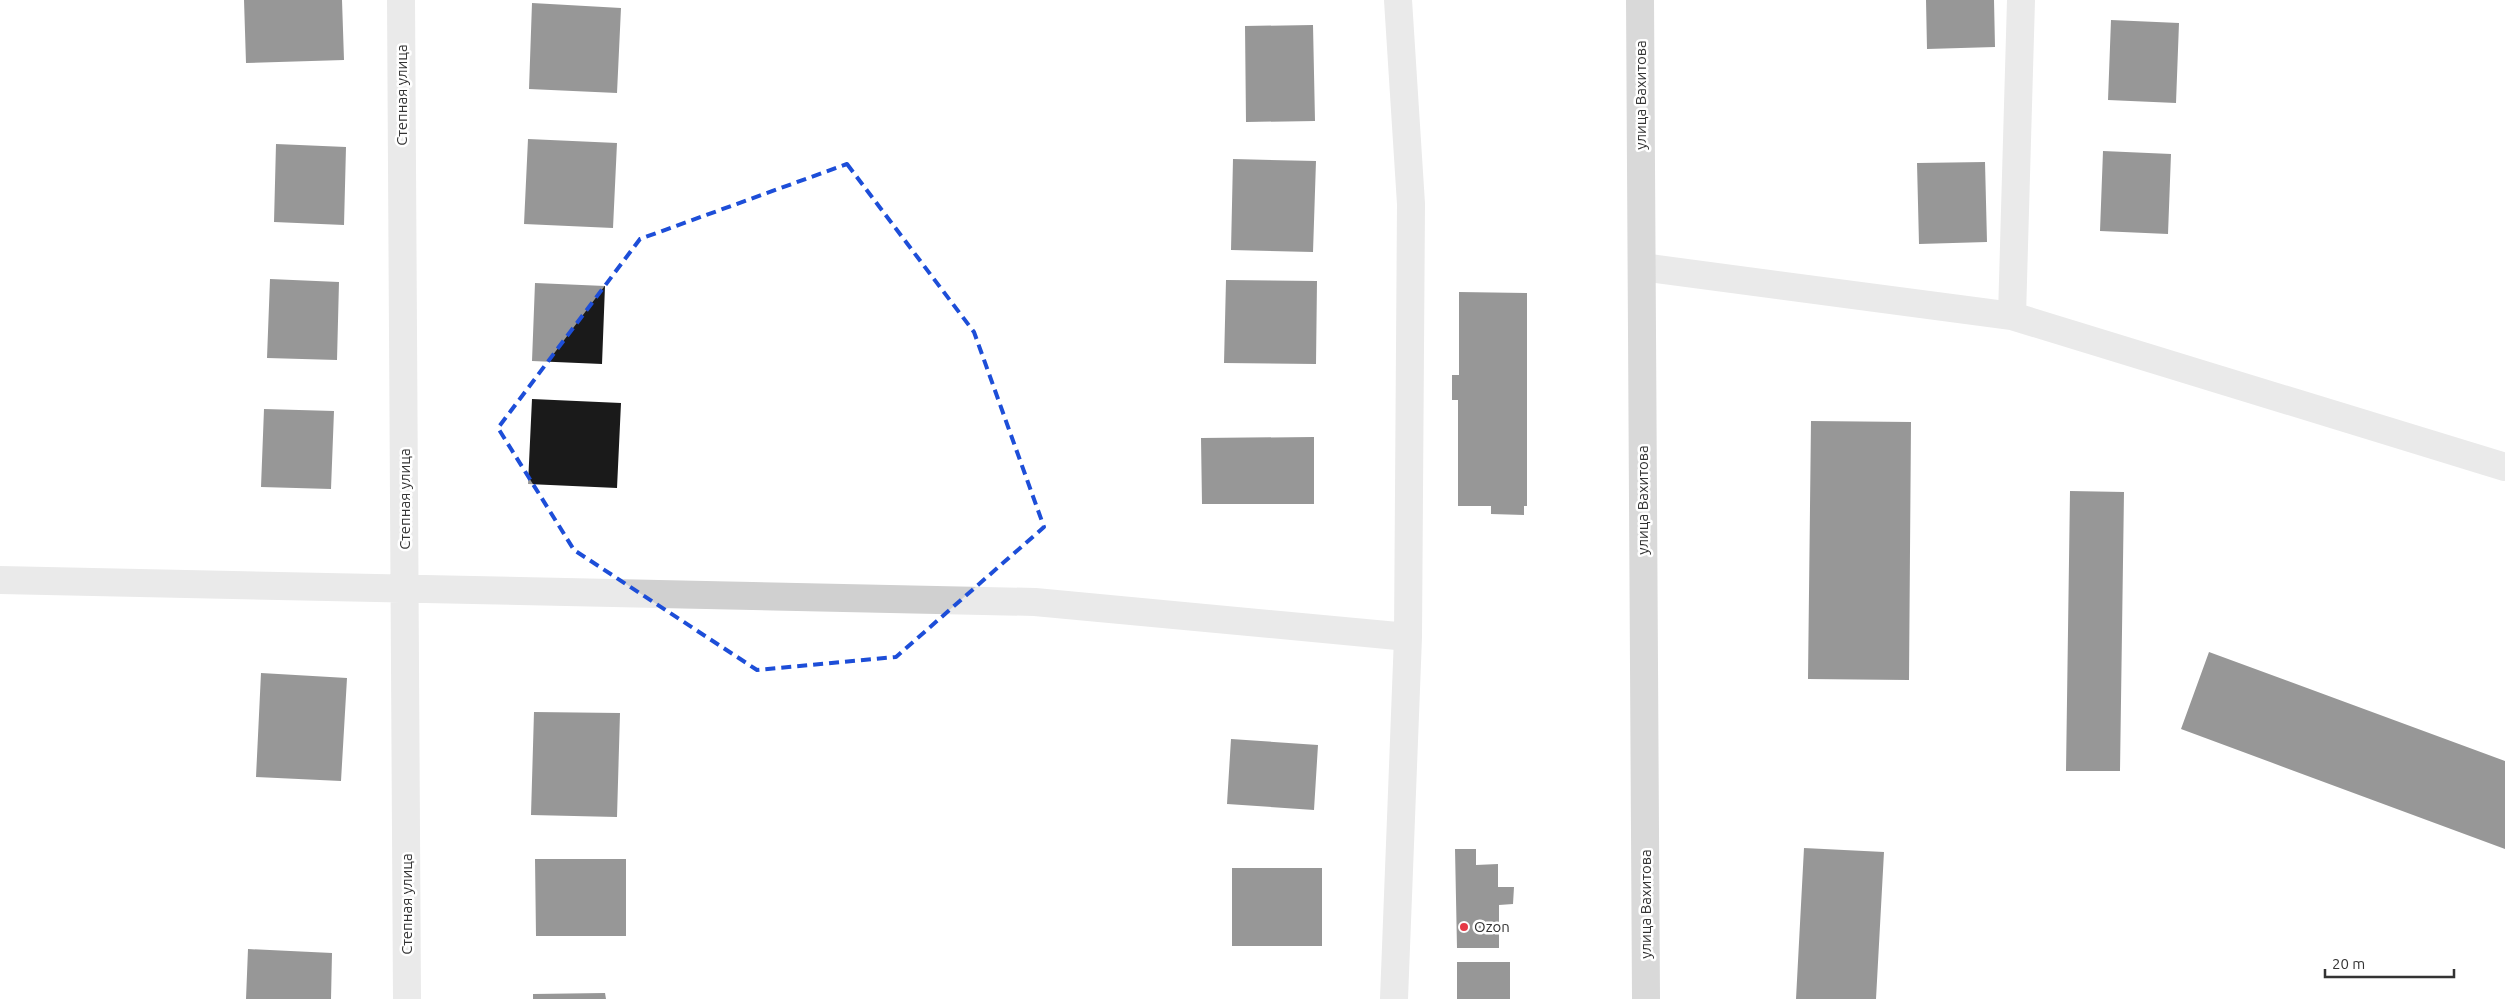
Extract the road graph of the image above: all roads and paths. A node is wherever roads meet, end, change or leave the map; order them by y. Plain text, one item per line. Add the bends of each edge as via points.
1 (401, 0) edge
2 (1398, 0) edge
3 (1640, 0) edge
4 (2021, 0) edge
5 (1642, 267) junction
6 (2012, 316) junction
7 (2505, 467) edge
8 (0, 580) edge
9 (406, 590) junction
10 (1408, 637) junction
11 (407, 999) edge
12 (1394, 999) edge
13 (1646, 999) edge

1 - 9 street, Степная улица
2 - 10 street via 1411,204
3 - 5 main road, улица Вахитова
4 - 6 street
5 - 6 street
5 - 13 main road, улица Вахитова
6 - 7 street
8 - 9 street
9 - 10 street via 1035,602
9 - 11 street, Степная улица
10 - 12 street

